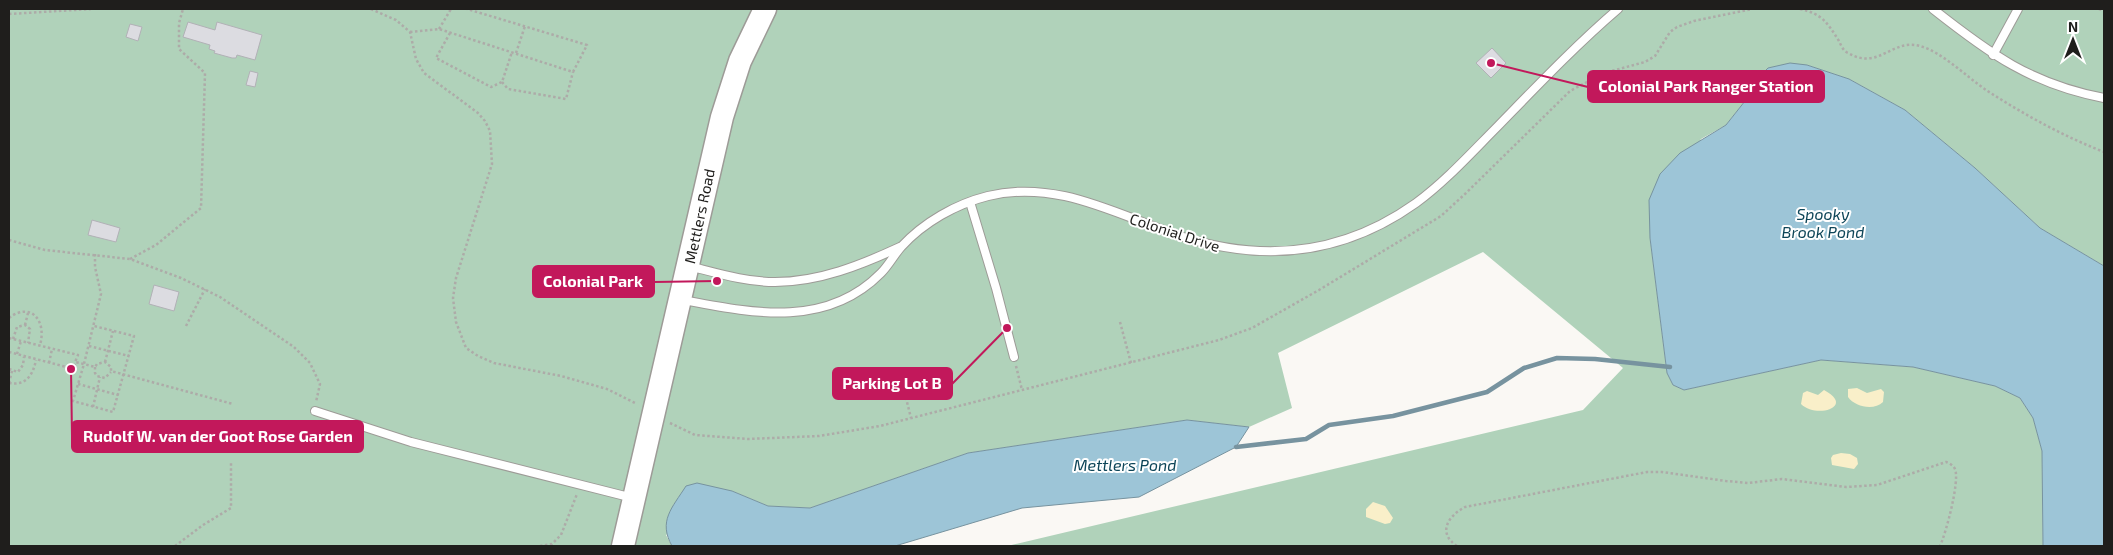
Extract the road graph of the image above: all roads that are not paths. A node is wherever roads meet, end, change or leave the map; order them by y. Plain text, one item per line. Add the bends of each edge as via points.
1 (765, 9) edge
2 (1618, 9) edge
3 (1933, 9) edge
4 (2018, 9) edge
5 (1993, 55) junction
6 (2104, 98) edge
7 (970, 202) junction
8 (902, 247) junction
9 (688, 266) junction
10 (681, 300) junction
11 (1014, 357) road end
12 (315, 411) road end
13 (635, 499) junction
14 (623, 546) edge

1 - 9 street, Mettlers Road via 740,60 722,117
2 - 7 lane, Colonial Drive via 1436,186 1398,214 1341,240 1294,251 1251,252 1180,236 1067,195 1015,192
3 - 5 lane
4 - 5 lane
5 - 6 lane via 2064,89
7 - 8 lane, Colonial Drive via 938,217
7 - 11 lane
8 - 9 lane, Colonial Drive via 842,270 798,281 754,280
8 - 10 lane, Colonial Drive via 866,287 827,307 804,312 750,312
9 - 10 street, Mettlers Road
10 - 13 street, Mettlers Road
12 - 13 lane via 411,442
13 - 14 street, Mettlers Road

